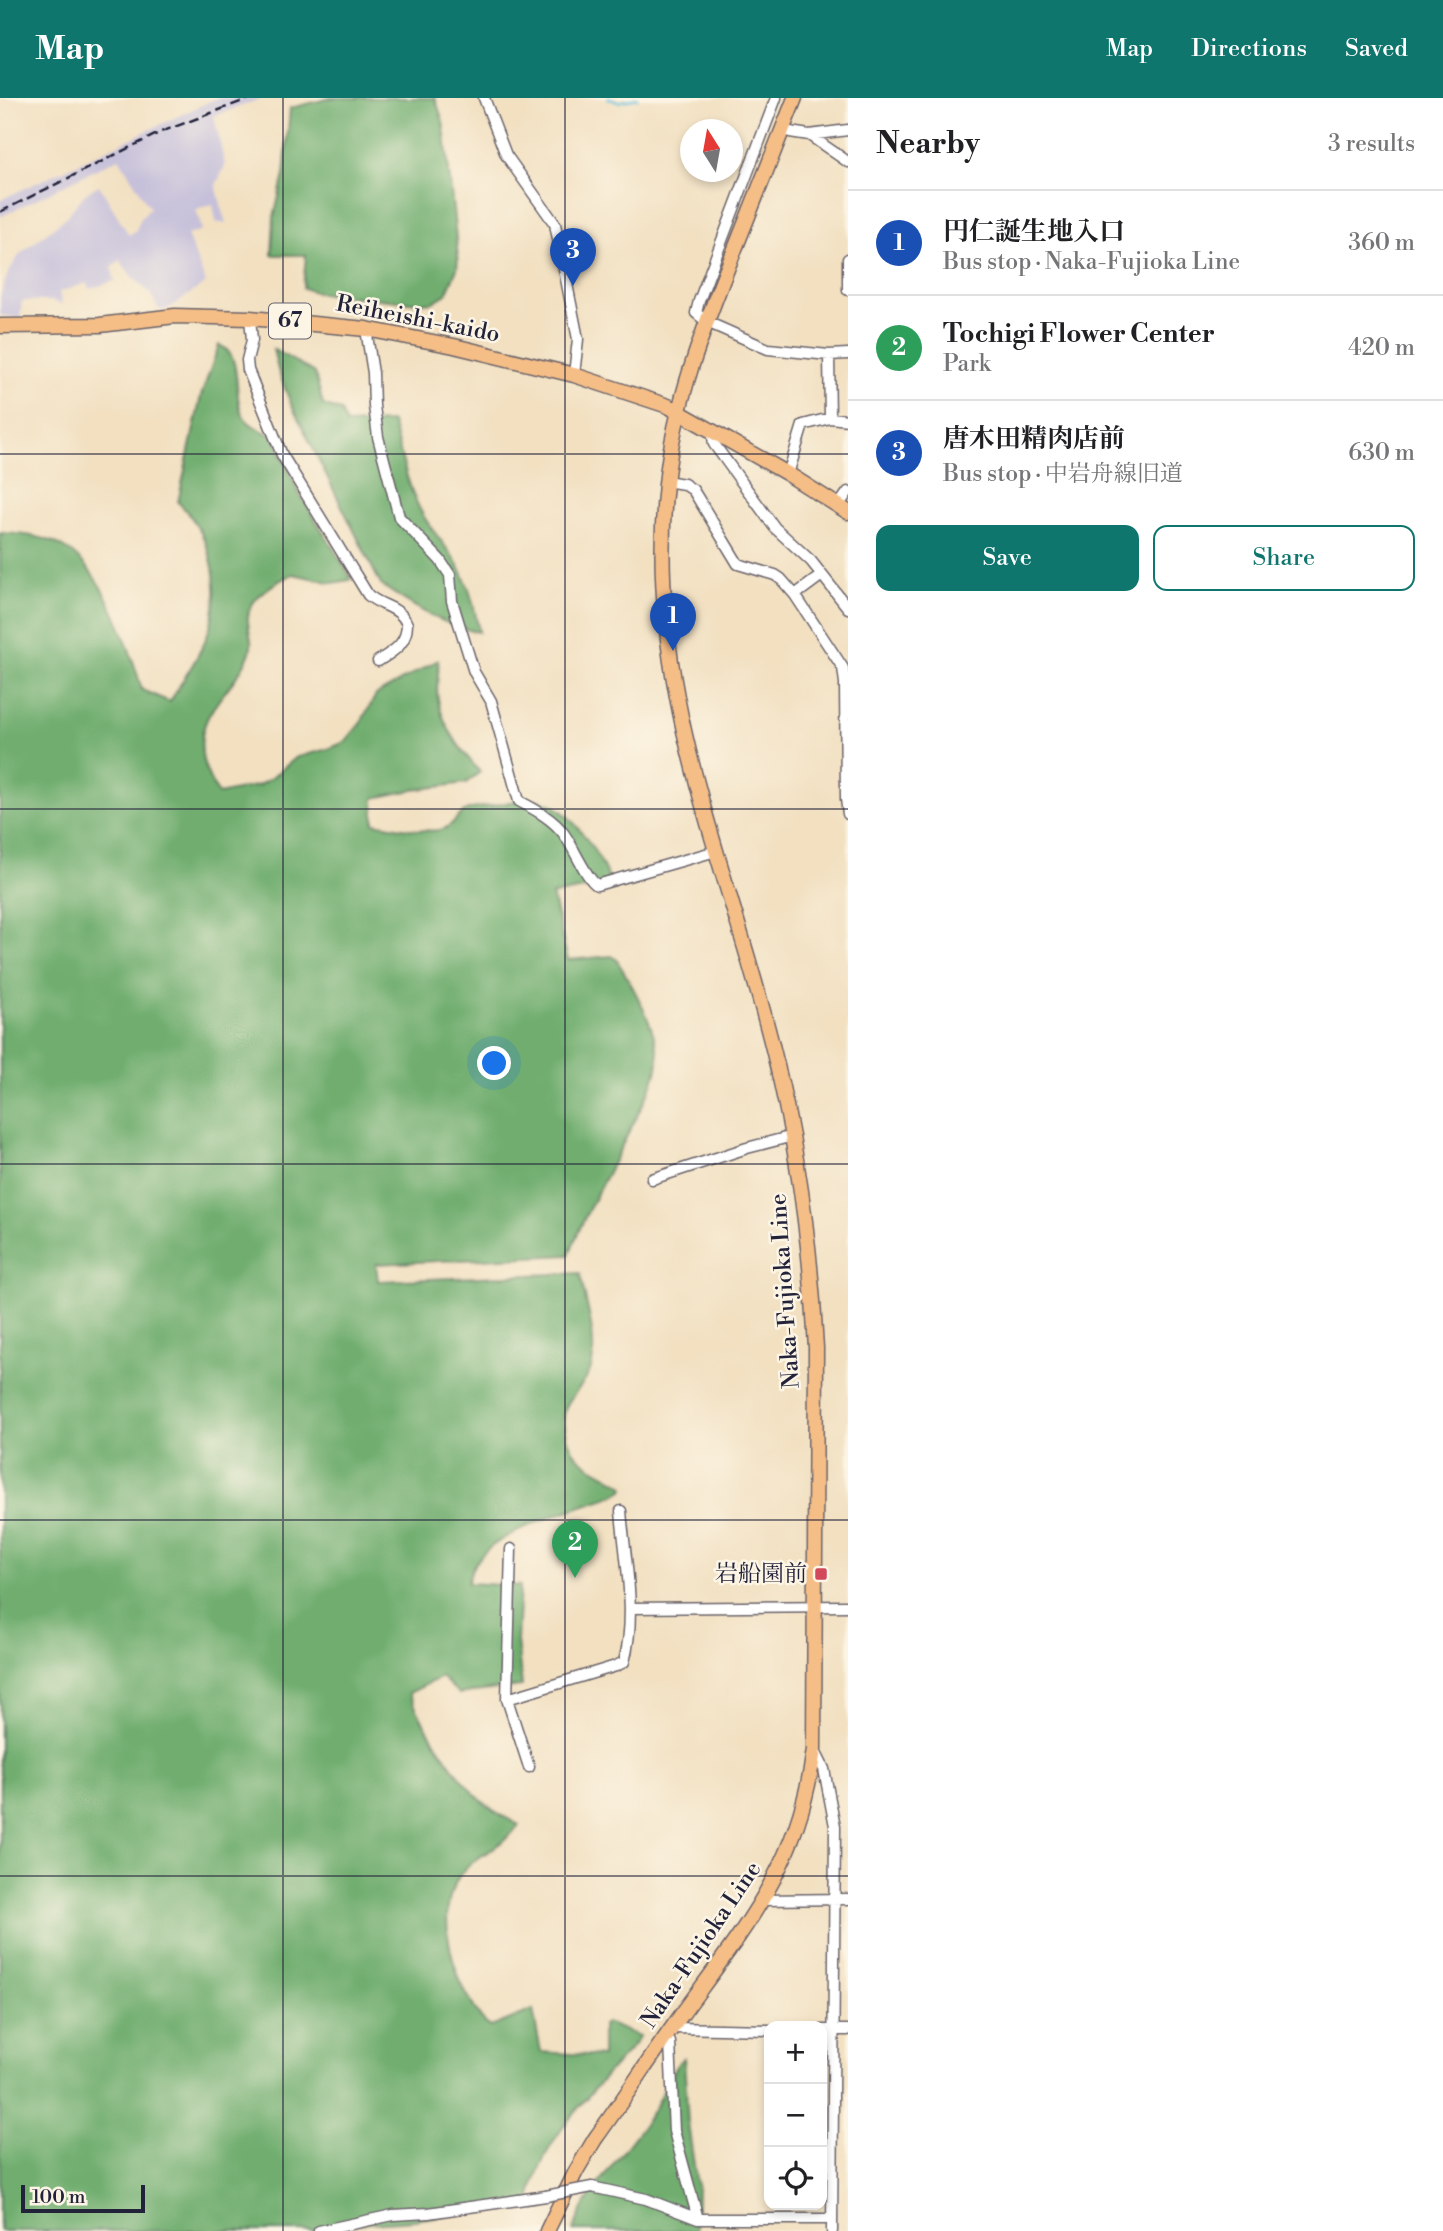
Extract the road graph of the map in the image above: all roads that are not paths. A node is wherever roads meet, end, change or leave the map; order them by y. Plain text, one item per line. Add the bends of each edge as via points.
1 (484, 98) edge
2 (776, 98) edge
3 (795, 98) edge
4 (848, 130) edge
5 (790, 132) dead end
6 (809, 135) junction
7 (848, 162) edge
8 (848, 259) edge
9 (848, 290) edge
10 (250, 318) junction
11 (707, 321) junction
12 (0, 326) edge
13 (366, 329) junction
14 (848, 354) edge
15 (829, 355) junction
16 (574, 375) junction
17 (680, 411) junction
18 (830, 418) junction
19 (848, 420) edge
20 (712, 429) junction
21 (788, 474) junction
22 (666, 481) junction
23 (848, 492) edge
24 (844, 508) edge
25 (822, 575) junction
26 (795, 595) junction
27 (848, 608) edge
28 (378, 661) dead end
29 (848, 814) edge
30 (716, 851) junction
31 (793, 1136) junction
32 (652, 1179) dead end
33 (621, 1511) dead end
34 (511, 1549) dead end
35 (816, 1606) junction
36 (848, 1606) edge
37 (629, 1608) junction
38 (507, 1699) junction
39 (814, 1749) junction
40 (529, 1767) dead end
41 (835, 1899) junction
42 (848, 1899) edge
43 (764, 1900) junction
44 (764, 2030) edge
45 (827, 2030) edge
46 (848, 2030) edge
47 (669, 2033) junction
48 (698, 2219) junction
49 (721, 2219) junction
50 (832, 2219) junction
51 (319, 2231) edge
52 (547, 2231) edge
53 (721, 2231) edge
54 (832, 2231) edge

1 - 16 street via 506,155 555,224 578,339
2 - 11 street via 771,124 699,301 696,313
3 - 11 main road, Naka-Fujioka Line
4 - 6 street
5 - 6 street
6 - 7 street
8 - 9 street
10 - 12 main road, Reiheishi-kaido / 67 via 175,316 100,325
10 - 13 main road, Reiheishi-kaido / 67
10 - 28 street via 248,370 282,455 368,595 399,612 407,624 404,641
11 - 15 street via 768,349
11 - 17 main road, Naka-Fujioka Line
13 - 16 main road, Reiheishi-kaido / 67
13 - 30 street via 378,437 399,517 450,575 460,628 474,671 491,701 520,801 555,824 597,885
14 - 15 street
15 - 18 street
16 - 17 main road, 67
17 - 20 main road, 67
17 - 22 main road, Naka-Fujioka Line
18 - 19 street
18 - 21 street via 803,425
20 - 21 main road, 67
20 - 25 street via 714,443 775,528
21 - 24 main road, 67
22 - 26 street via 693,490 738,564 775,575
22 - 30 main road, Naka-Fujioka Line via 661,567 668,653 680,721
23 - 24 street
25 - 26 street
25 - 27 street
26 - 29 street via 843,668
30 - 31 main road, Naka-Fujioka Line via 766,1020
31 - 32 street
31 - 35 main road, Naka-Fujioka Line via 815,1335
33 - 37 street
34 - 38 street
35 - 36 street
35 - 37 street
35 - 39 main road, Naka-Fujioka Line
37 - 38 street via 624,1662
38 - 40 street
39 - 41 street via 824,1769 834,1816
39 - 43 main road, Naka-Fujioka Line via 794,1839
41 - 42 street
41 - 43 street
41 - 45 street
43 - 47 main road, Naka-Fujioka Line
44 - 47 street
45 - 46 street
45 - 50 street
47 - 48 street via 674,2131
47 - 52 main road, Naka-Fujioka Line via 576,2171
48 - 49 street
48 - 51 street, bridge via 646,2199 592,2187 385,2216
49 - 50 street
49 - 53 street
50 - 54 street

